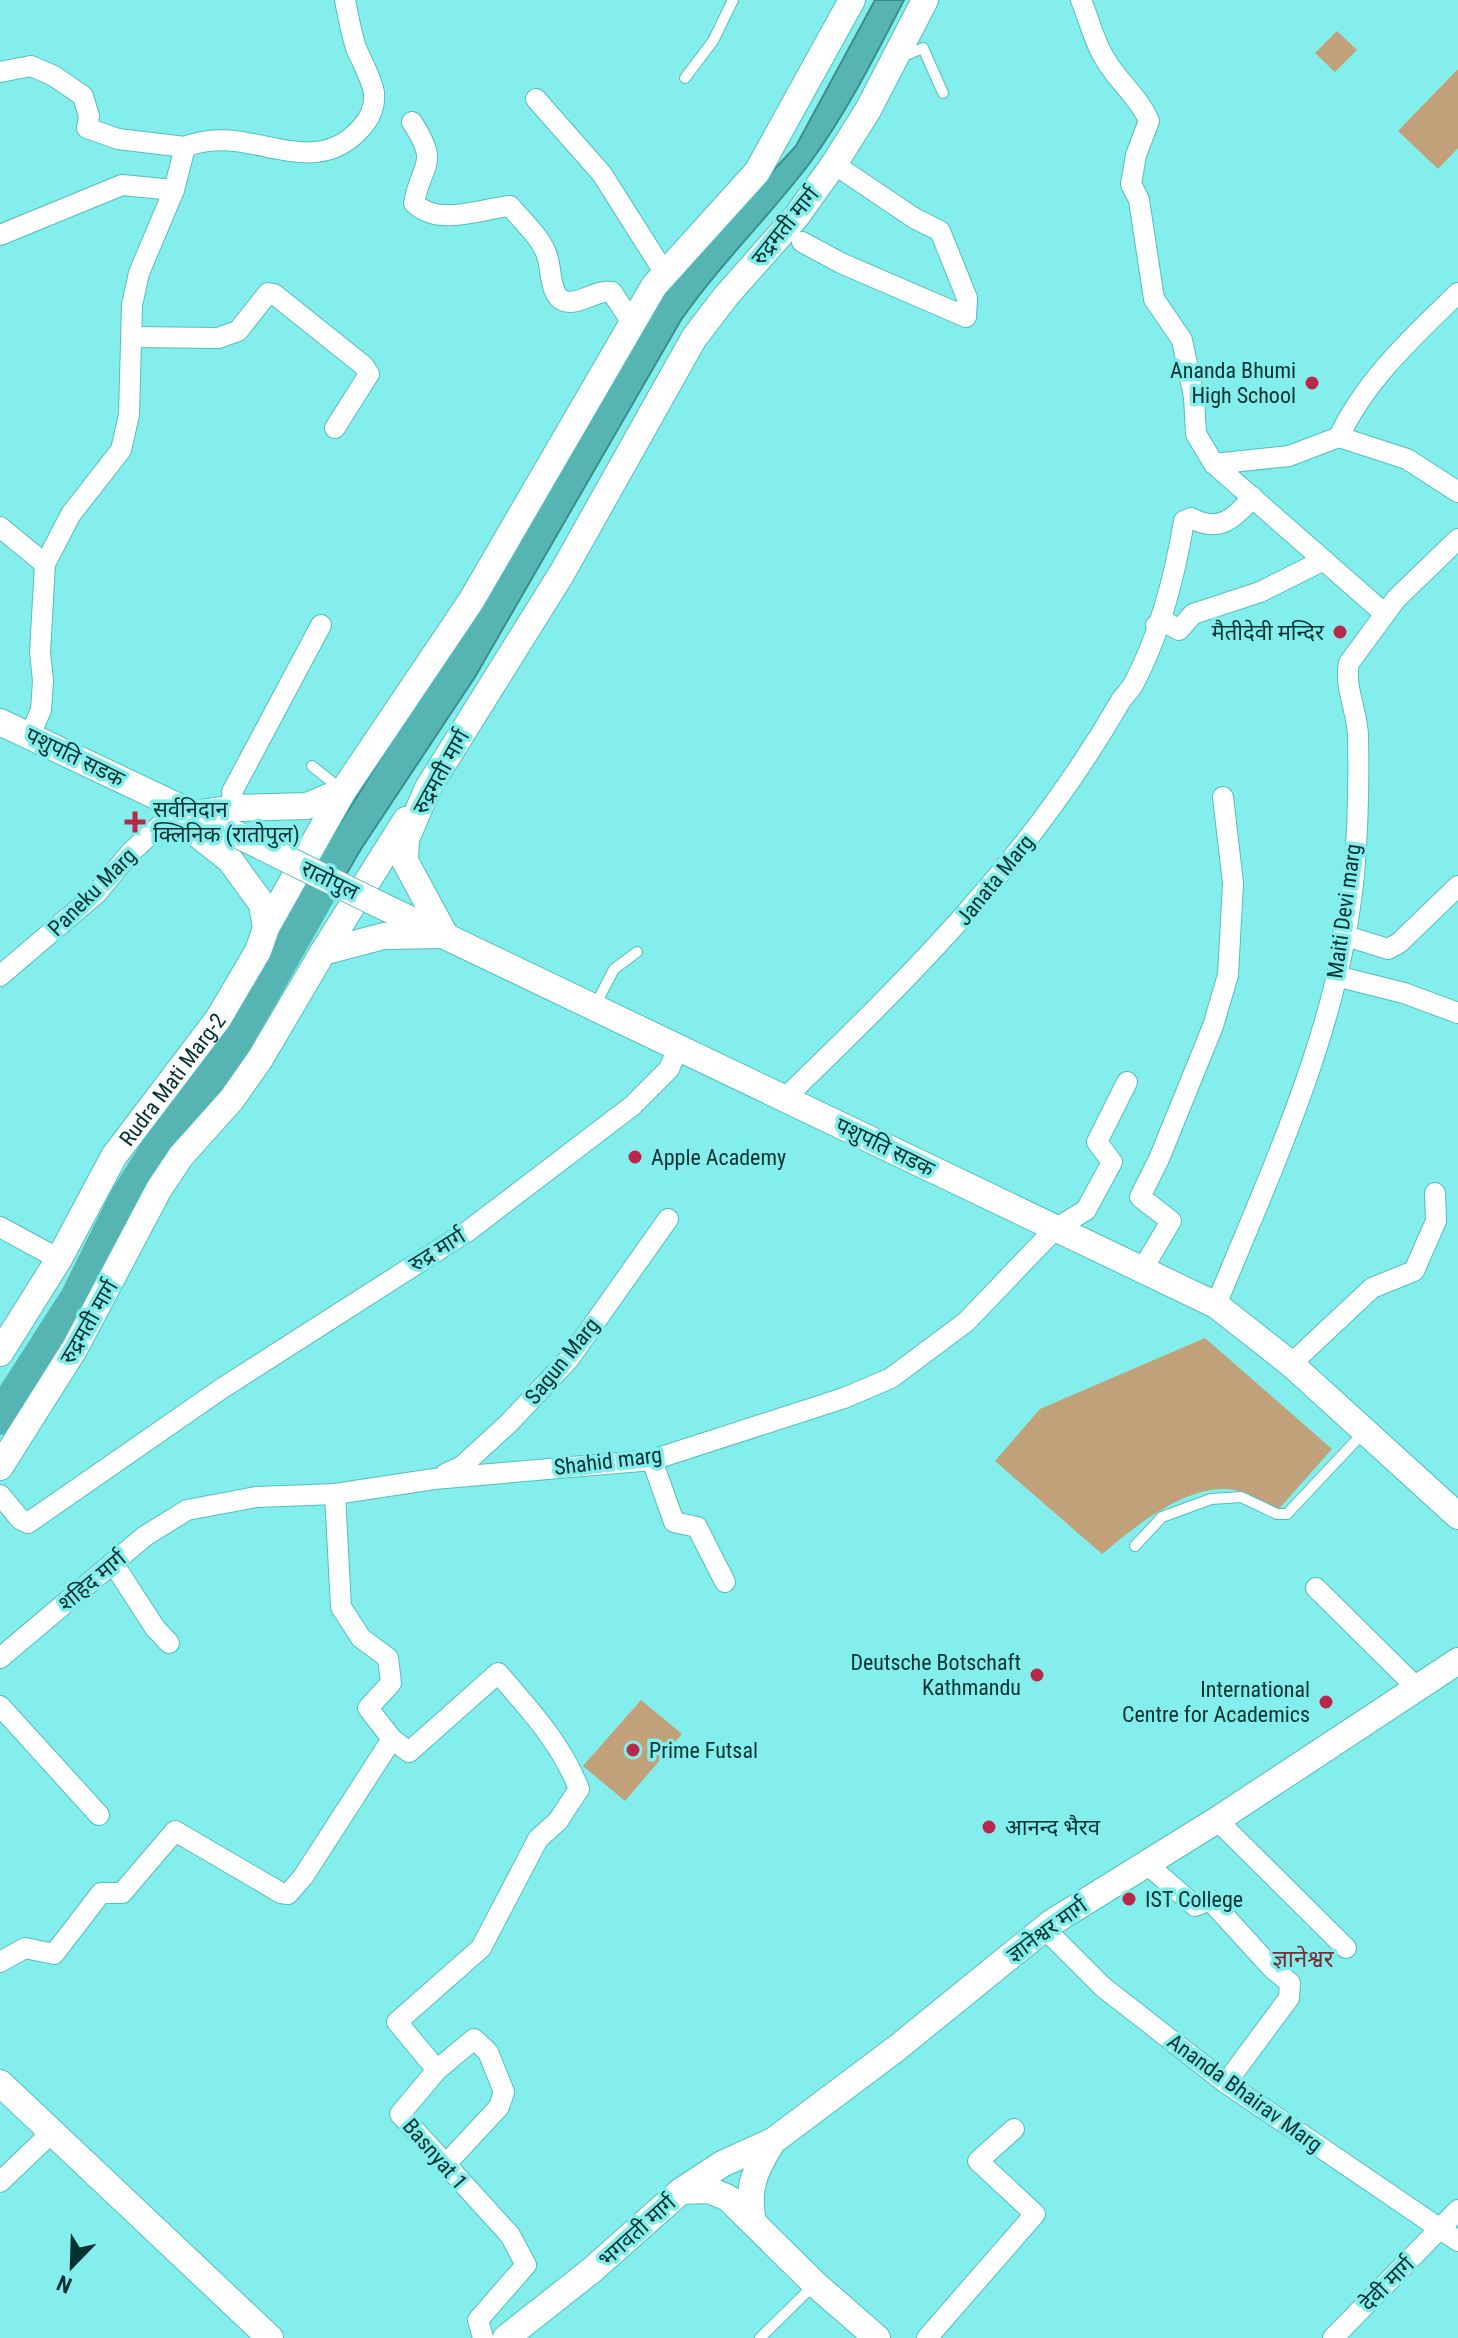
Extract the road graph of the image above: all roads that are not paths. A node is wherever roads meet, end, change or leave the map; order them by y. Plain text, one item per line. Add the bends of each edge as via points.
1 (345, 0) edge
2 (733, 0) edge
3 (852, 0) edge
4 (925, 0) edge
5 (1081, 0) edge
6 (899, 48) junction
7 (0, 72) edge
8 (685, 78) dead end
9 (943, 93) dead end
10 (536, 99) dead end
11 (412, 122) dead end
12 (185, 147) junction
13 (834, 164) junction
14 (174, 190) junction
15 (0, 235) edge
16 (802, 242) dead end
17 (664, 272) junction
18 (1458, 293) edge
19 (632, 323) junction
20 (131, 337) junction
21 (335, 428) dead end
22 (1339, 437) junction
23 (1214, 464) junction
24 (1458, 492) edge
25 (1253, 497) junction
26 (0, 527) edge
27 (1458, 539) edge
28 (1324, 560) junction
29 (45, 564) junction
30 (1385, 614) junction
31 (321, 625) dead end
32 (1156, 625) junction
33 (0, 722) edge
34 (30, 735) junction
35 (312, 766) dead end
36 (428, 788) junction
37 (343, 791) junction
38 (1223, 797) dead end
39 (234, 808) junction
40 (191, 820) junction
41 (1458, 886) edge
42 (378, 904) joint
43 (266, 928) junction
44 (445, 935) junction
45 (1343, 935) junction
46 (323, 952) junction
47 (637, 952) dead end
48 (0, 976) edge
49 (1336, 976) junction
50 (594, 1008) junction
51 (1458, 1013) edge
52 (678, 1048) junction
53 (1127, 1082) dead end
54 (784, 1099) junction
55 (1435, 1193) dead end
56 (668, 1219) dead end
57 (0, 1227) edge
58 (1055, 1229) junction
59 (59, 1259) junction
60 (1142, 1270) junction
61 (1216, 1305) junction
62 (0, 1353) edge
63 (1291, 1364) junction
64 (1365, 1431) junction
65 (652, 1460) junction
66 (0, 1467) edge
67 (434, 1479) junction
68 (335, 1494) junction
69 (0, 1495) edge
70 (187, 1510) joint
71 (1458, 1516) edge
72 (1135, 1546) dead end
73 (113, 1563) junction
74 (725, 1582) dead end
75 (1316, 1588) dead end
76 (169, 1643) dead end
77 (0, 1658) edge
78 (1458, 1661) edge
79 (1416, 1687) junction
80 (0, 1706) edge
81 (392, 1739) junction
82 (99, 1815) dead end
83 (1217, 1820) junction
84 (1148, 1865) junction
85 (1044, 1928) junction
86 (1346, 1948) dead end
87 (0, 1962) edge
88 (437, 2070) junction
89 (0, 2083) edge
90 (1226, 2083) junction
91 (44, 2125) junction
92 (1014, 2129) dead end
93 (773, 2141) junction
94 (446, 2164) junction
95 (0, 2182) edge
96 (681, 2191) junction
97 (1458, 2210) edge
98 (753, 2222) junction
99 (1449, 2236) edge
100 (815, 2284) junction
101 (270, 2338) edge
102 (483, 2338) edge
103 (506, 2338) edge
104 (760, 2338) edge
105 (877, 2338) edge
106 (927, 2338) edge
107 (1333, 2338) edge

1 - 12 street via 374,92 373,110 351,140 327,153 284,152 253,141 221,139
2 - 8 lane via 713,41
3 - 17 street, Rudra Mati Marg-2 via 757,172
4 - 6 street, रुद्रमती मार्ग
5 - 23 street via 1103,57 1142,104 1149,121 1131,184 1141,211 1154,299 1182,340 1196,434
6 - 9 lane via 909,54 923,48
6 - 13 street, रुद्रमती मार्ग
7 - 12 street via 31,66 54,76 83,96 87,128 118,139
10 - 17 street via 602,174
11 - 19 street via 425,143 429,164 414,203 422,211 440,216 510,206 547,253 561,300 612,292
12 - 14 street
13 - 16 street via 940,231 967,298 966,317
13 - 36 street, रुद्रमती मार्ग via 694,338 562,573
14 - 15 street via 122,185
14 - 20 street via 139,273
17 - 19 street, Rudra Mati Marg-2
18 - 22 street via 1403,346
19 - 37 street, Rudra Mati Marg-2 via 471,601
20 - 21 street via 218,338 238,331 268,293 274,294 369,374
20 - 29 street via 129,415 121,450 71,514
22 - 23 street via 1289,456
22 - 24 street via 1407,459
23 - 25 street
25 - 28 street
25 - 32 street, Janata Marg via 1234,519 1219,526 1184,521 1179,562
26 - 29 street
27 - 30 street, Maiti Devi marg
28 - 30 street
28 - 32 street via 1260,592 1193,614 1179,630 1167,623
29 - 34 street via 41,710
30 - 45 street, Maiti Devi marg via 1355,653 1347,675 1358,731 1353,874
31 - 39 street via 232,792
32 - 54 street, Janata Marg via 1133,686 1040,824 960,924
33 - 34 street, पशुपति सडक
34 - 40 street, पशुपति सडक
35 - 37 lane
36 - 44 street, रुद्रमती मार्ग via 406,839 405,861
36 - 46 street, रुद्रमती मार्ग
37 - 39 street via 307,806
37 - 43 street, Rudra Mati Marg-2
38 - 60 street via 1233,883 1228,975 1208,1039 1140,1197 1171,1221
39 - 40 street
40 - 42 street, रातोपुल, bridge via 238,835
40 - 43 street via 250,885 262,904
40 - 48 street, Paneku Marg via 165,821 96,894
41 - 45 street via 1388,949
42 - 44 street, पशुपति सडक
43 - 59 street, Rudra Mati Marg-2 via 218,1019 114,1156
44 - 46 street via 384,936
44 - 50 street, पशुपति सडक
45 - 49 street, Maiti Devi marg
46 - 66 street, रुद्रमती मार्ग via 260,1059 159,1189 75,1348
47 - 50 lane via 614,969
49 - 51 street
49 - 61 street, Maiti Devi marg via 1316,1056
50 - 52 street, पशुपति सडक
52 - 54 street, पशुपति सडक
52 - 69 street, रुद्र मार्ग via 669,1069 632,1106 468,1231 221,1389 86,1485 28,1523
53 - 58 street, Shahid marg via 1097,1142 1112,1162 1086,1210
54 - 58 street, पशुपति सडक
55 - 63 street via 1436,1221 1414,1271 1372,1288
56 - 67 street, Sagun Marg via 546,1386 462,1466
57 - 59 street
58 - 60 street, पशुपति सडक
58 - 65 street, Shahid marg via 966,1322 891,1378
59 - 62 street, Rudra Mati Marg-2
60 - 61 street, पशुपति सडक
61 - 63 street, पशुपति सडक
63 - 64 street, पशुपति सडक
64 - 71 street, पशुपति सडक
64 - 72 lane via 1287,1514 1241,1497 1211,1499 1162,1517
65 - 67 street, Shahid marg
65 - 74 street via 674,1522 697,1527
67 - 68 street, Shahid marg
68 - 70 street, Shahid marg via 256,1497
68 - 81 street via 341,1607 361,1638 388,1658 391,1683 368,1708
70 - 73 street, शहिद मार्ग
73 - 76 street
73 - 77 street, शहिद मार्ग
75 - 79 street
78 - 79 street, ज्ञानेश्वर मार्ग
79 - 83 street, ज्ञानेश्वर मार्ग
80 - 82 street
81 - 87 street via 288,1894 175,1831 122,1893 101,1893 54,1954 25,1948
81 - 88 street via 409,1752 498,1673 566,1757 579,1789 558,1821 538,1839 481,1948 397,2022
83 - 84 street, ज्ञानेश्वर मार्ग
83 - 86 street
84 - 85 street, ज्ञानेश्वर मार्ग
84 - 90 street via 1195,1906 1210,1900 1290,1983 1289,1998
85 - 90 street, Ananda Bhairav Marg via 1103,1987
85 - 93 street, ज्ञानेश्वर मार्ग
88 - 94 street, Basnyat 1 via 400,2114
88 - 94 street via 474,2039 488,2052 504,2092 499,2107
89 - 91 street
90 - 99 street, Ananda Bhairav Marg
91 - 95 street via 45,2139
91 - 101 street
92 - 106 street via 978,2161 1035,2214
93 - 96 street, ज्ञानेश्वर मार्ग via 722,2164
93 - 98 street, ज्ञानेश्वर मार्ग via 751,2180
94 - 102 street, Basnyat 1 via 510,2235 526,2265 478,2320
96 - 98 street, भगवती मार्ग via 720,2192
96 - 103 street, भगवती मार्ग
97 - 99 street, देवी मार्ग
98 - 100 street, भगवती मार्ग
99 - 107 street, देवी मार्ग
100 - 104 lane
100 - 105 street, भगवती मार्ग

